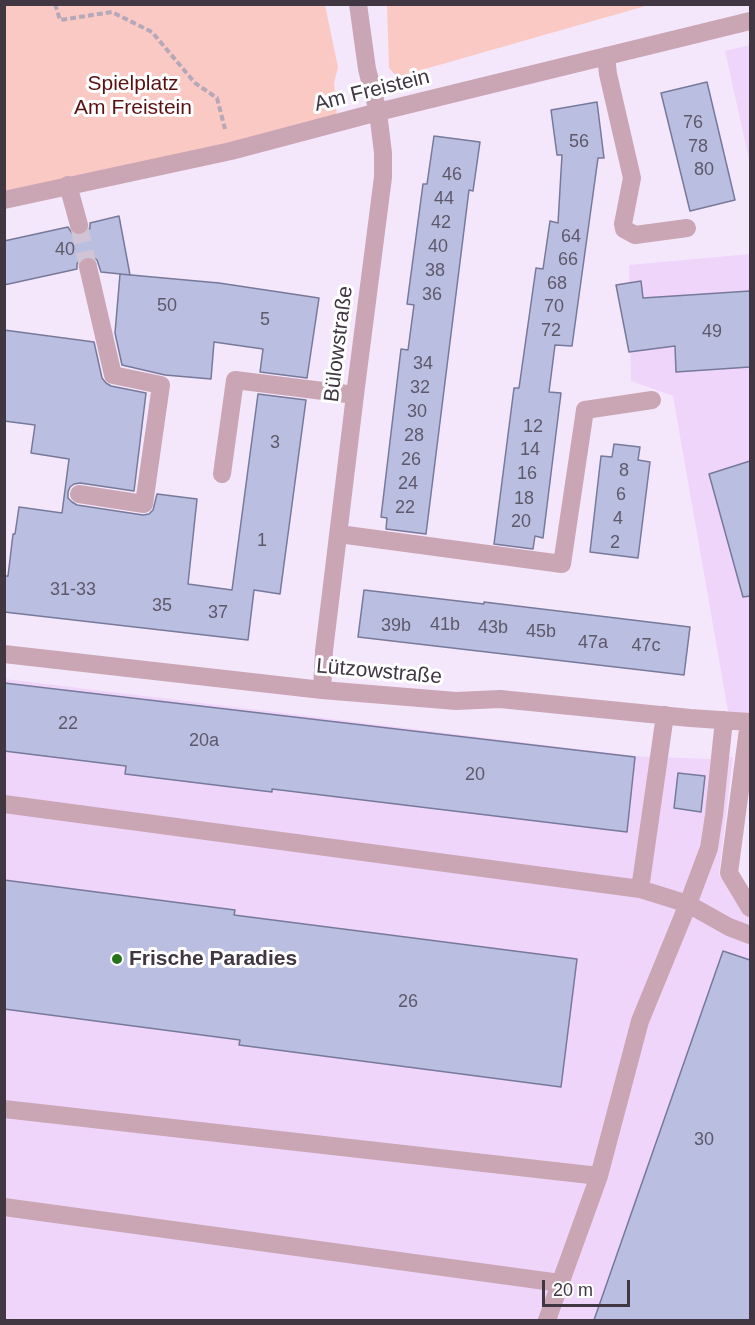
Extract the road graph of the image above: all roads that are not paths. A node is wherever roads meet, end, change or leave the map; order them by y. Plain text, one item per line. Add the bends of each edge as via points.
1 (358, 4) edge
2 (750, 21) edge
3 (606, 57) junction
4 (378, 111) junction
5 (68, 185) junction
6 (4, 200) edge
7 (79, 225) tunnel mouth
8 (687, 228) dead end
9 (88, 267) tunnel mouth
10 (355, 395) junction
11 (652, 400) dead end
12 (222, 474) dead end
13 (79, 494) dead end
14 (339, 534) junction
15 (4, 654) edge
16 (322, 690) junction
17 (665, 715) junction
18 (724, 720) junction
19 (750, 722) edge
20 (4, 804) edge
21 (640, 889) junction
22 (688, 904) junction
23 (750, 908) edge
24 (750, 935) edge
25 (4, 1109) edge
26 (599, 1176) junction
27 (4, 1208) edge
28 (560, 1283) junction
29 (547, 1320) edge

1 - 4 street, Bülowstraße via 367,69
2 - 3 street, Am Freistein
3 - 4 street, Am Freistein
3 - 8 street via 632,178 624,229 635,234
4 - 5 street, Am Freistein via 231,151
4 - 10 street, Bülowstraße via 383,177
5 - 6 street, Am Freistein
5 - 7 street
9 - 13 street via 113,375 161,385 144,504
10 - 12 street via 235,380
10 - 14 street, Bülowstraße
11 - 14 street via 585,410 562,564
14 - 16 street, Bülowstraße
15 - 16 street, Lützowstraße
16 - 17 street, Lützowstraße via 456,701 500,699
17 - 18 street, Lützowstraße
17 - 21 street
18 - 19 street, Lützowstraße
18 - 22 street via 709,848
19 - 23 street via 729,873
20 - 21 street
21 - 22 street
22 - 24 street
22 - 26 street via 640,1021
25 - 26 street
26 - 28 street
27 - 28 street
28 - 29 street

